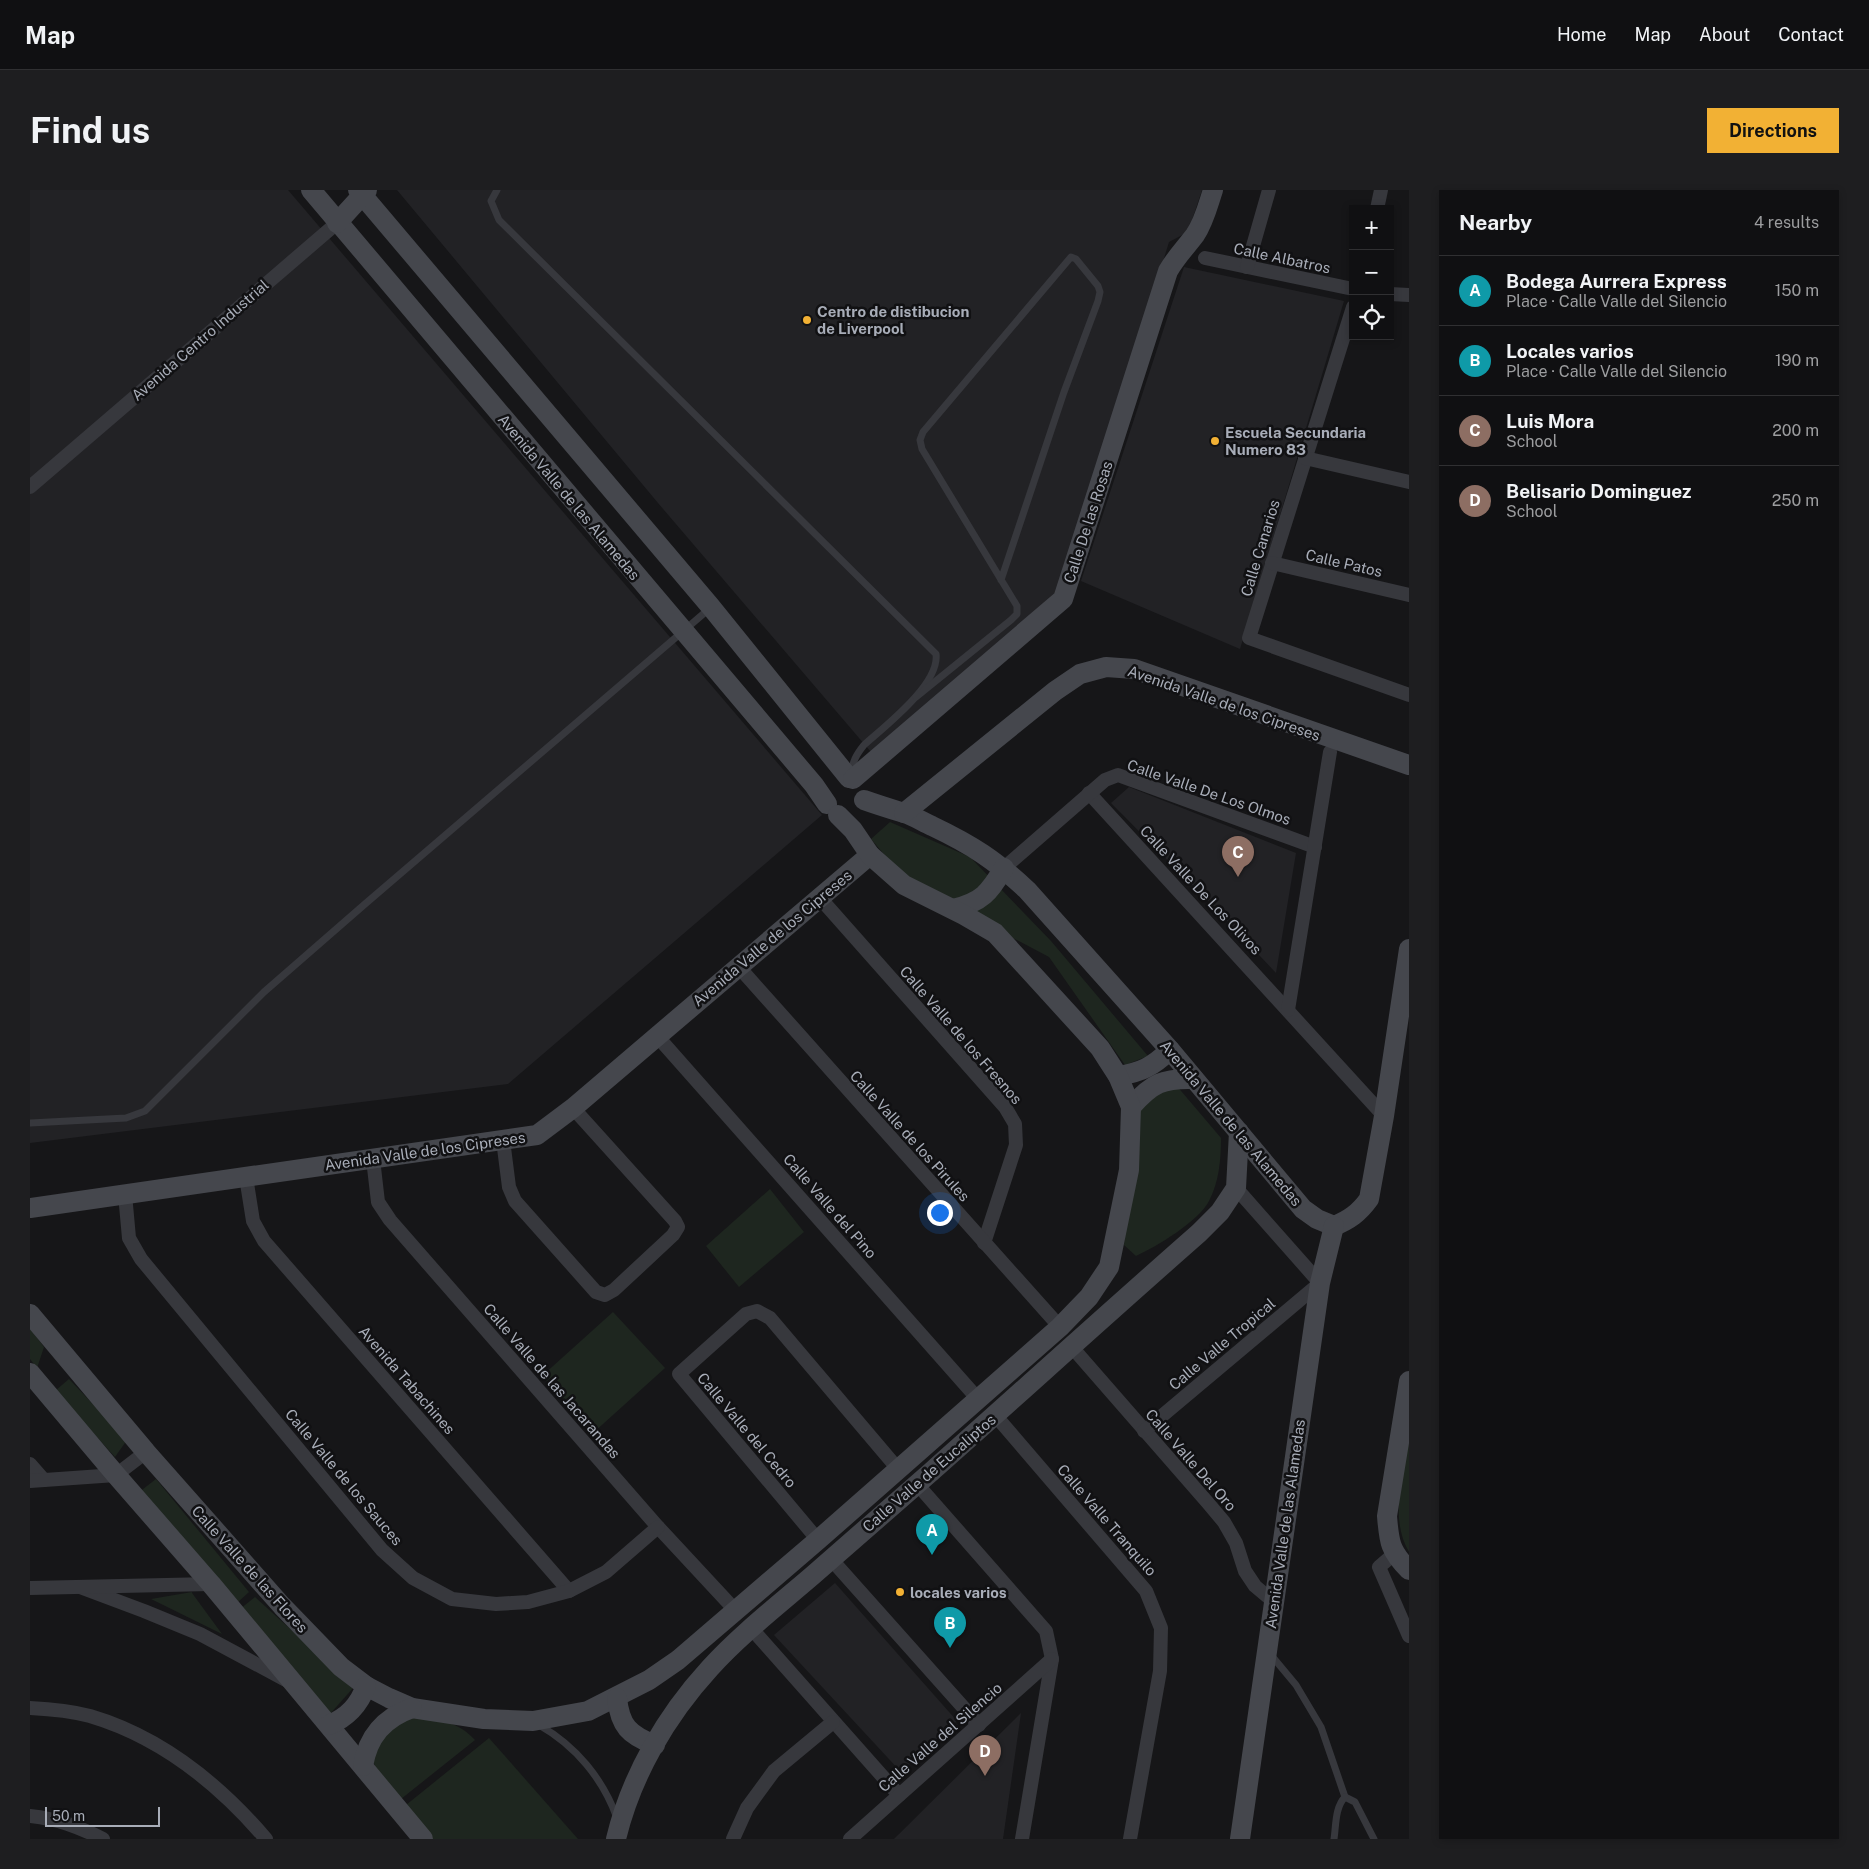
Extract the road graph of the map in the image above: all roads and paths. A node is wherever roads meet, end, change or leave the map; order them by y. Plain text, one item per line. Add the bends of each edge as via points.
1 (311, 190) edge
2 (497, 190) edge
3 (1213, 190) edge
4 (1269, 190) edge
5 (1381, 190) edge
6 (363, 192) edge
7 (1378, 205) edge
8 (337, 223) junction
9 (1205, 258) dead end
10 (1247, 267) junction
11 (1349, 288) edge
12 (1394, 294) edge
13 (1409, 295) edge
14 (1349, 320) edge
15 (1305, 458) junction
16 (1409, 482) edge
17 (30, 487) edge
18 (1272, 563) junction
19 (1001, 580) junction
20 (1409, 595) edge
21 (711, 606) junction
22 (683, 632) junction
23 (1409, 695) edge
24 (916, 697) junction
25 (1330, 752) dead end
26 (1409, 765) edge
27 (851, 779) junction
28 (1089, 793) junction
29 (864, 800) junction
30 (833, 809) junction
31 (904, 813) junction
32 (1315, 847) junction
33 (870, 855) junction
34 (1004, 868) junction
35 (820, 898) junction
36 (953, 909) junction
37 (1409, 949) edge
38 (738, 966) junction
39 (1288, 1010) junction
40 (657, 1036) junction
41 (1170, 1050) junction
42 (1118, 1076) junction
43 (1194, 1079) junction
44 (1131, 1106) junction
45 (573, 1108) junction
46 (1384, 1116) junction
47 (30, 1123) edge
48 (1239, 1132) junction
49 (503, 1140) junction
50 (373, 1159) junction
51 (246, 1177) junction
52 (1236, 1188) junction
53 (125, 1194) junction
54 (30, 1208) edge
55 (1334, 1226) junction
56 (984, 1243) junction
57 (1109, 1267) junction
58 (1320, 1283) junction
59 (1131, 1293) junction
60 (30, 1314) edge
61 (1060, 1327) junction
62 (1071, 1346) junction
63 (30, 1373) edge
64 (1409, 1385) edge
65 (978, 1399) junction
66 (995, 1415) junction
67 (1144, 1430) junction
68 (146, 1452) junction
69 (30, 1464) edge
70 (898, 1469) junction
71 (116, 1475) junction
72 (37, 1480) edge
73 (917, 1484) junction
74 (658, 1527) junction
75 (818, 1540) junction
76 (1394, 1554) junction
77 (831, 1559) junction
78 (1409, 1570) edge
79 (212, 1584) junction
80 (80, 1587) junction
81 (30, 1588) edge
82 (569, 1591) junction
83 (1274, 1602) junction
84 (736, 1611) junction
85 (752, 1628) junction
86 (1409, 1636) edge
87 (1267, 1650) junction
88 (1052, 1659) junction
89 (294, 1684) junction
90 (366, 1686) junction
91 (617, 1698) junction
92 (30, 1708) edge
93 (412, 1708) junction
94 (533, 1721) junction
95 (833, 1722) junction
96 (329, 1725) junction
97 (979, 1725) junction
98 (655, 1745) junction
99 (363, 1766) junction
100 (899, 1795) junction
101 (1345, 1797) junction
102 (30, 1816) edge
103 (618, 1832) edge
104 (103, 1839) edge
105 (266, 1839) edge
106 (424, 1839) edge
107 (733, 1839) edge
108 (850, 1839) edge
109 (1022, 1839) edge
110 (1130, 1839) edge
111 (1240, 1839) edge
112 (1334, 1839) edge
113 (1374, 1839) edge

1 - 8 street, Avenida Valle de las Alamedas
2 - 24 lane via 490,201 499,220 936,654 934,672
3 - 27 street, Calle De las Rosas via 1196,234 1168,271 1063,599
4 - 10 street
5 - 7 street
6 - 8 street, Avenida Centro Industrial
6 - 21 street
8 - 17 street, Avenida Centro Industrial
8 - 22 street, Avenida Valle de las Alamedas
9 - 10 street, Calle Albatros
10 - 11 street, Calle Albatros
12 - 13 street
14 - 15 street, Calle Canarios
15 - 16 street
15 - 18 street, Calle Canarios
18 - 20 street, Calle Patos
18 - 23 street, Calle Canarios via 1249,638
19 - 19 lane via 922,449 920,440 923,432 1071,257 1076,259 1100,292
19 - 24 lane via 1017,606 1017,614
21 - 22 lane
21 - 27 street
22 - 30 street, Avenida Valle de las Alamedas
22 - 47 lane via 264,992 145,1111 126,1118
24 - 27 lane via 856,754
25 - 32 street
26 - 31 street, Avenida Valle de los Cipreses via 1134,669 1106,667 1080,674 1056,691
27 - 29 street via 862,788
27 - 30 street via 832,782 827,793
28 - 32 street, Calle Valle De Los Olmos via 1105,780 1118,776
28 - 34 street, Calle Valle De Los Olmos
28 - 39 street, Calle Valle De Los Olivos
29 - 30 street via 854,814 844,816
29 - 31 street, Avenida Valle de las Alamedas
30 - 33 street, Avenida Valle de las Alamedas
31 - 34 street, Avenida Valle de las Alamedas via 979,850
32 - 39 street
33 - 35 street, Avenida Valle de los Cipreses
33 - 36 street, Avenida Valle de las Alamedas via 904,885
34 - 36 street via 984,898
34 - 41 street, Avenida Valle de las Alamedas
35 - 38 street, Avenida Valle de los Cipreses
35 - 56 street, Calle Valle de los Fresnos via 1005,1107 1015,1124 1016,1145
36 - 42 street, Avenida Valle de las Alamedas via 995,933 1100,1048
37 - 46 street
38 - 40 street, Avenida Valle de los Cipreses
38 - 56 street, Calle Valle de los Pirules
39 - 46 street, Calle Valle De Los Olivos
40 - 45 street, Avenida Valle de los Cipreses
40 - 65 street, Calle Valle del Pino
41 - 42 street via 1148,1068
41 - 43 street, Avenida Valle de las Alamedas
42 - 44 street, Avenida Valle de las Alamedas
43 - 44 street via 1171,1078 1142,1094
43 - 48 street, Avenida Valle de las Alamedas
44 - 57 street, Calle Valle de Eucaliptos via 1129,1170
45 - 49 street, Avenida Valle de los Cipreses via 537,1135
45 - 49 street via 678,1227 674,1235 605,1295 596,1292 515,1201
46 - 55 street via 1369,1199 1349,1220
48 - 52 street
48 - 55 street, Avenida Valle de las Alamedas via 1303,1209
49 - 50 street, Avenida Valle de los Cipreses
50 - 51 street, Avenida Valle de los Cipreses
50 - 74 street, Calle Valle de las Jacarandas via 378,1202 390,1220
51 - 53 street, Avenida Valle de los Cipreses
51 - 82 street, Avenida Tabachines via 252,1222 264,1241
52 - 58 street
52 - 59 street, Calle Valle de Eucaliptos via 1220,1212
53 - 54 street, Avenida Valle de los Cipreses
53 - 82 street, Calle Valle de los Sauces via 129,1238 141,1259 382,1550 413,1578 452,1599 496,1604 528,1602
55 - 58 street, Avenida Valle de las Alamedas
56 - 61 street, Calle Valle de los Pirules
57 - 59 street
57 - 61 street, Calle Valle de Eucaliptos via 1089,1296
58 - 67 street, Calle Valle Tropical
58 - 83 street, Avenida Valle de las Alamedas
59 - 62 street, Calle Valle de Eucaliptos
60 - 68 street, Calle Valle de las Flores
61 - 65 street, Calle Valle de Eucaliptos
62 - 66 street, Calle Valle de Eucaliptos
62 - 67 street, Calle Valle Del Oro
63 - 71 street
64 - 76 street via 1387,1516
65 - 70 street, Calle Valle de Eucaliptos
66 - 73 street, Calle Valle de Eucaliptos
66 - 110 street, Calle Valle Tranquilo via 1146,1592 1161,1628 1160,1671
67 - 83 street, Calle Valle Del Oro via 1224,1522 1236,1543 1245,1571 1255,1586
68 - 71 street
68 - 90 street, Calle Valle de las Flores via 313,1640
69 - 72 street
70 - 75 street, Calle Valle de Eucaliptos
70 - 75 street, Calle Valle del Cedro via 770,1318 757,1311 746,1314 679,1374
71 - 72 street
71 - 79 street
73 - 77 street, Calle Valle de Eucaliptos
73 - 88 street via 1046,1631
74 - 82 street, Calle Valle de los Sauces via 606,1572
74 - 84 street, Calle Valle de las Jacarandas
75 - 84 street, Calle Valle de Eucaliptos
76 - 78 street
76 - 86 street via 1379,1567
77 - 85 street, Calle Valle de Eucaliptos
77 - 97 street
79 - 80 street
79 - 89 street
80 - 81 street
80 - 89 street via 200,1634
83 - 87 street, Avenida Valle de las Alamedas
84 - 91 street, Calle Valle de Eucaliptos via 678,1660
85 - 95 street
85 - 98 street, Calle Valle de Eucaliptos via 693,1688
87 - 101 lane via 1296,1685 1321,1727
87 - 111 street, Avenida Valle de las Alamedas
88 - 97 street, Calle Valle del Silencio
88 - 109 street
89 - 96 street
90 - 93 street, Calle Valle de las Flores
90 - 96 street via 348,1714
91 - 94 street, Calle Valle de Eucaliptos via 588,1711
91 - 98 street via 618,1713 627,1728
92 - 105 street via 89,1716 129,1730 192,1767
93 - 94 street, Calle Valle de las Flores via 484,1719
93 - 99 street via 399,1712 378,1729 365,1752
94 - 103 lane via 566,1743 587,1764 604,1789
95 - 100 street
95 - 107 street via 774,1771 747,1808
96 - 99 street
97 - 100 street, Calle Valle del Silencio
98 - 103 street, Calle Valle de Eucaliptos via 641,1768
99 - 106 street
100 - 108 street, Calle Valle del Silencio
101 - 112 lane via 1339,1808
101 - 113 lane via 1355,1802
102 - 104 street via 55,1819

